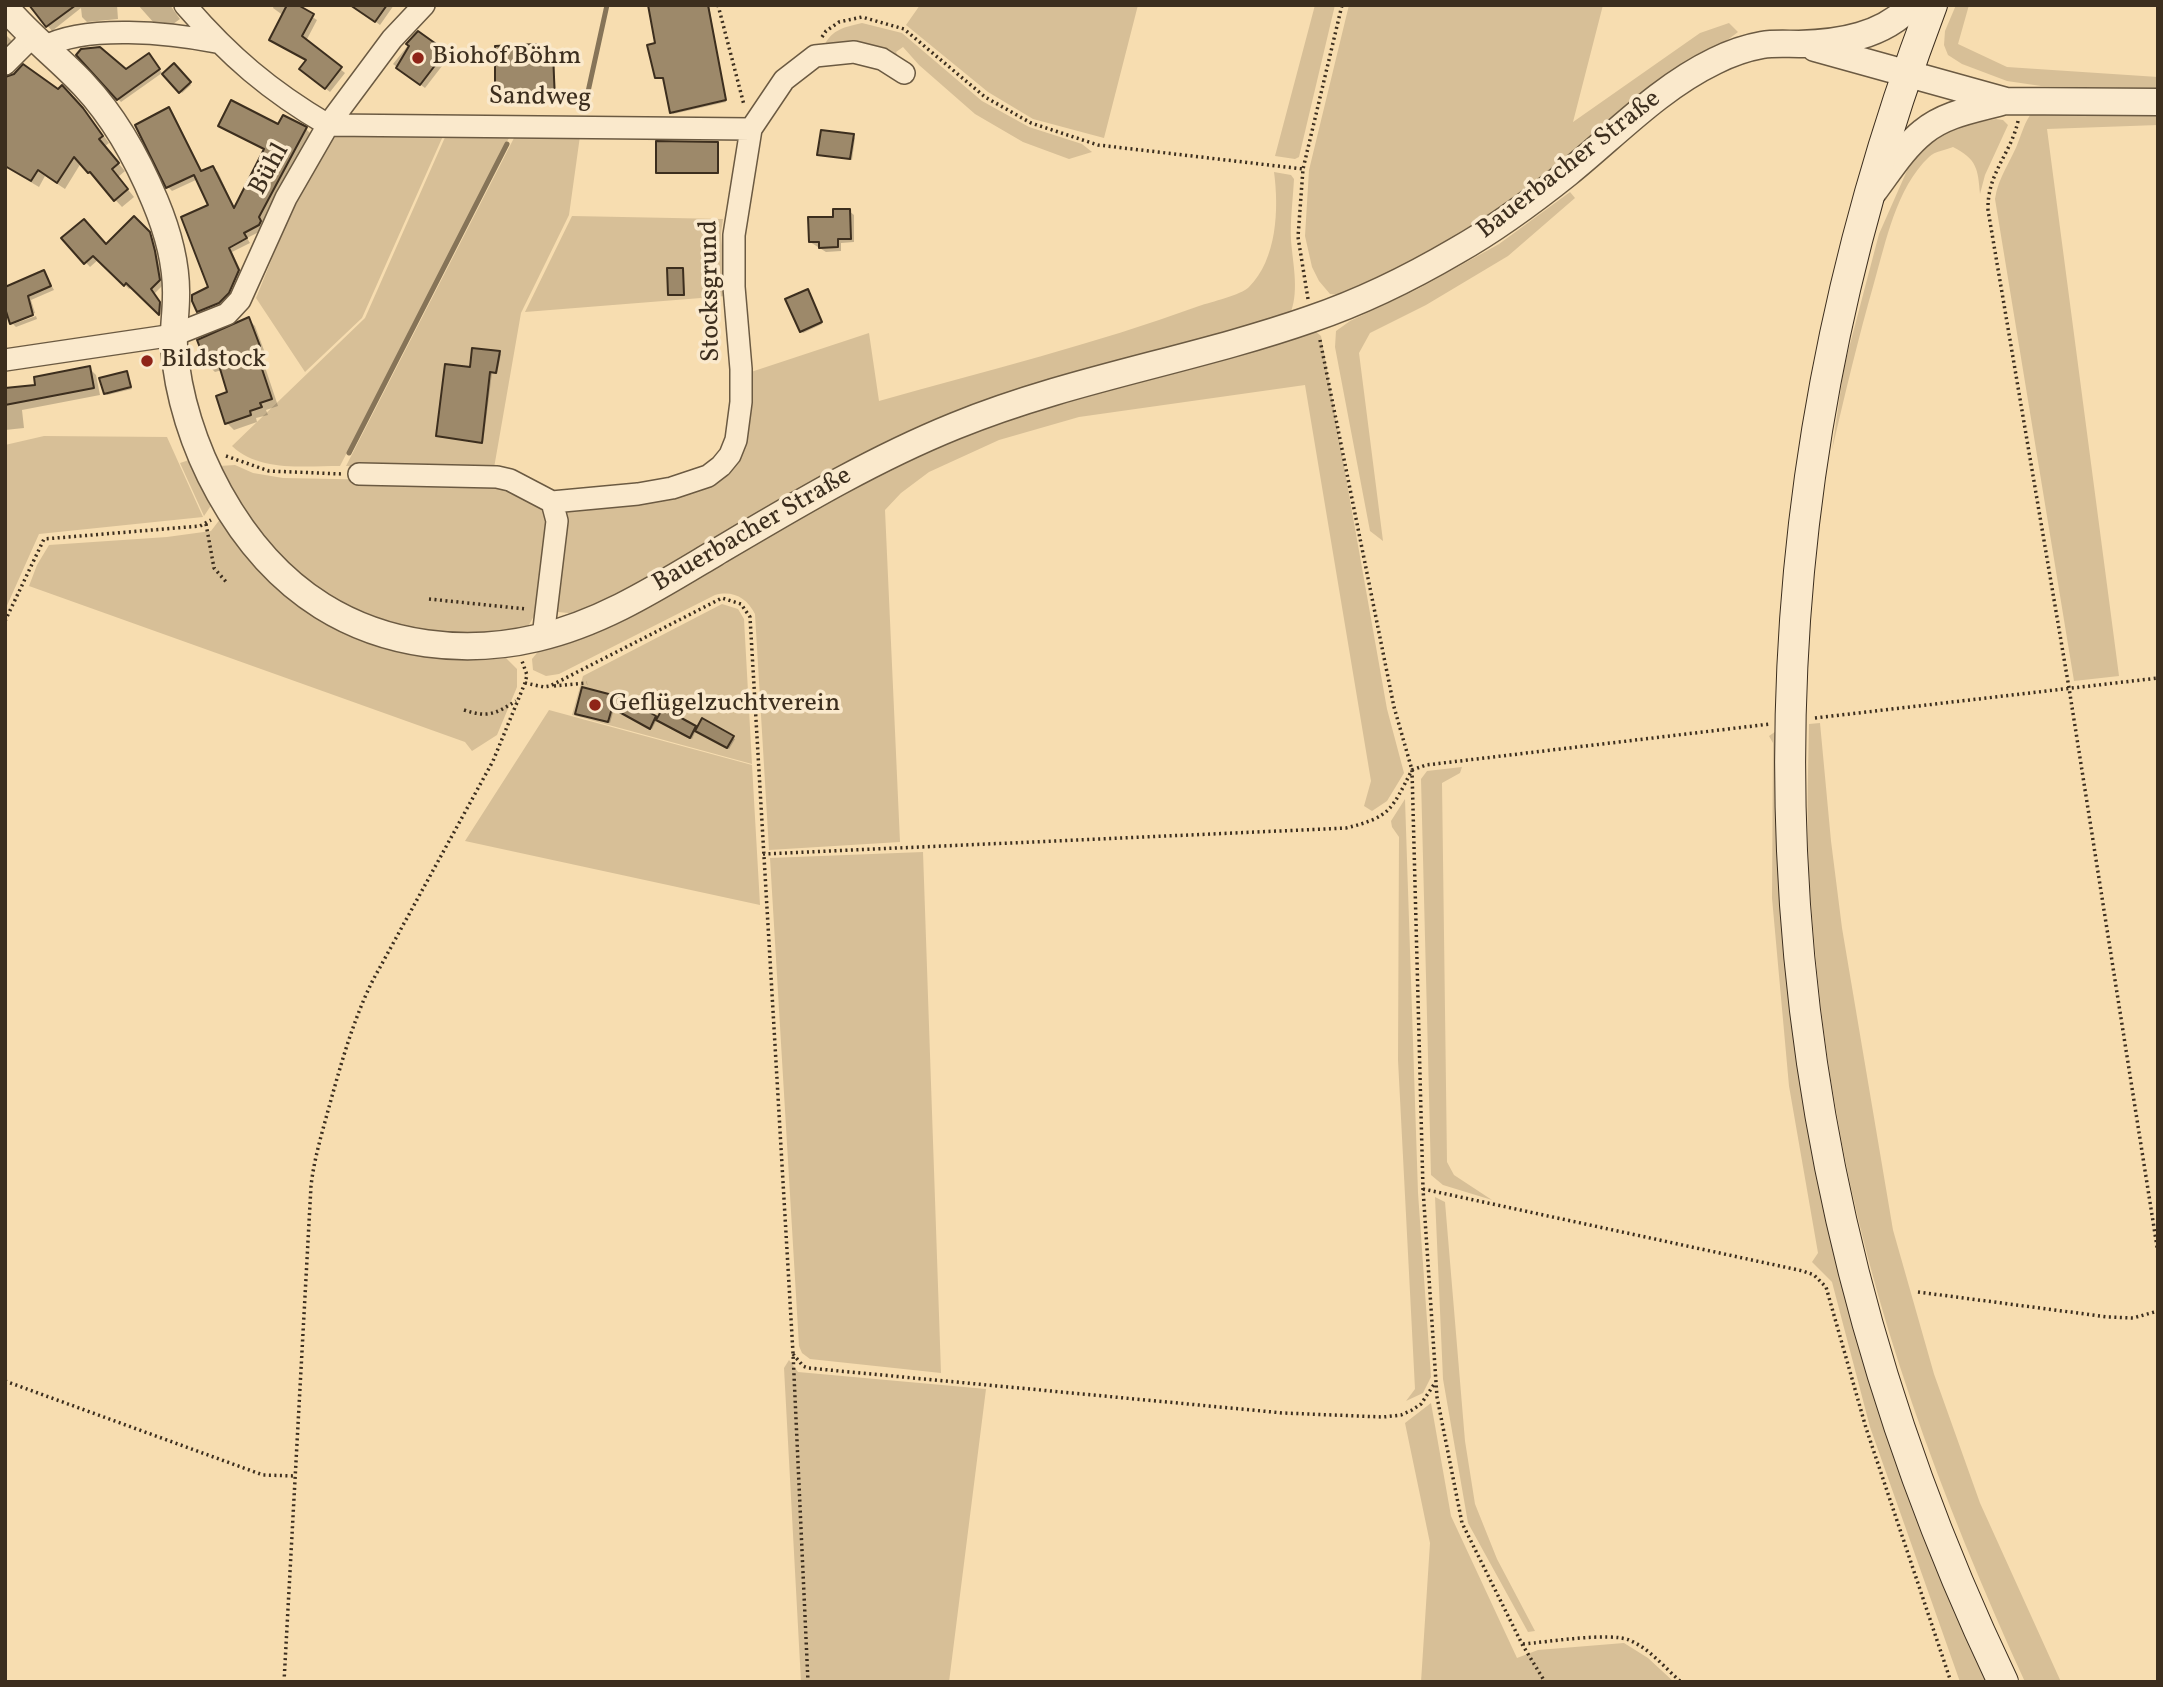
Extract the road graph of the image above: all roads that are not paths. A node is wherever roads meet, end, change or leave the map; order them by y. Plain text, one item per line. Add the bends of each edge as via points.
1 (185, 5) edge
2 (424, 5) edge
3 (1912, 5) edge
4 (1932, 5) edge
5 (12, 9) edge
6 (37, 40) junction
7 (216, 42) junction
8 (1800, 44) junction
9 (5, 64) edge
10 (904, 73) dead end
11 (1908, 74) junction
12 (2013, 101) junction
13 (2158, 102) edge
14 (328, 125) junction
15 (751, 130) junction
16 (1869, 198) junction
17 (174, 335) junction
18 (5, 360) edge
19 (359, 474) road end
20 (552, 502) junction
21 (544, 624) junction
22 (2003, 1682) edge

1 - 7 street
2 - 14 street, Bühl via 392,39
3 - 8 street via 1857,38
4 - 11 main road
5 - 6 street, Bauerbacher Straße
6 - 7 street via 172,34
6 - 9 street via 24,45
6 - 17 street, Bauerbacher Straße via 106,111 154,197 174,263
7 - 14 street via 264,83
8 - 11 street
8 - 21 street, Bauerbacher Straße via 1758,46 1711,63 1659,97 1514,214 1405,279 1315,318 1027,400 954,426 845,478 590,622
10 - 15 street, Stocksgrund via 882,59 854,52 815,55 784,80
11 - 12 street
11 - 16 main road
12 - 13 street
12 - 16 street via 1953,115 1925,130
14 - 15 street, Sandweg
14 - 17 street, Bühl via 286,198 236,305 222,317
15 - 20 street, Stocksgrund via 734,235 741,402 730,455 708,476 672,488
16 - 22 main road via 1832,344 1814,442 1796,604 1790,721 1800,964 1809,1047 1853,1274 1896,1421 1957,1582
17 - 18 street, Bühl
17 - 21 street, Bauerbacher Straße via 182,394 198,446 224,501 272,566 294,586 341,617 396,637 439,645 516,643
19 - 20 street via 497,477
20 - 21 street via 557,521

